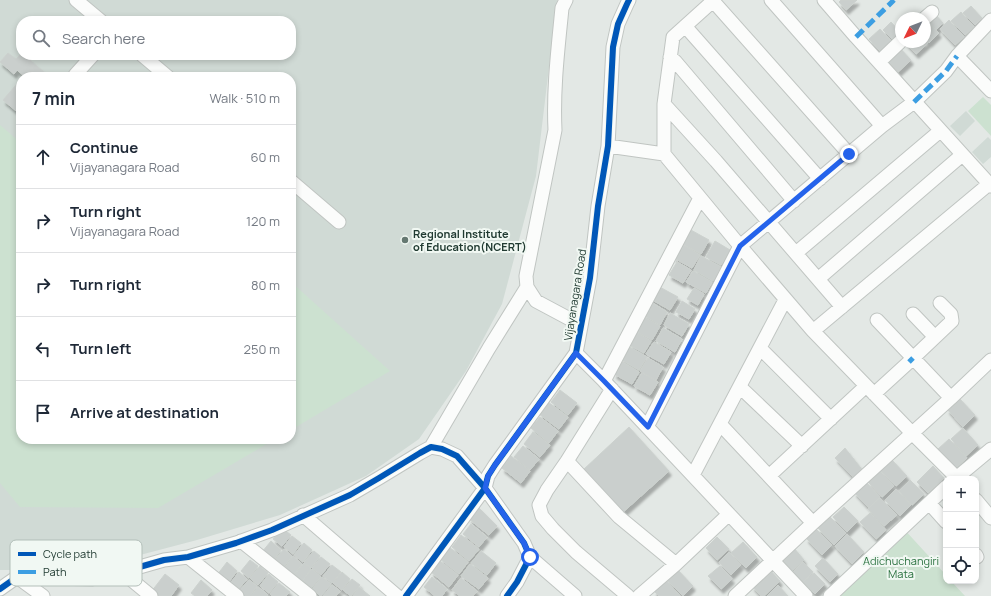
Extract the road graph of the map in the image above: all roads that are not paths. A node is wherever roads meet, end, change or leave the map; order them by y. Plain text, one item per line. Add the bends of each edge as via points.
1 (76, 0) edge
2 (566, 0) edge
3 (629, 0) edge
4 (713, 0) edge
5 (771, 0) edge
6 (824, 0) edge
7 (95, 16) edge
8 (990, 25) edge
9 (685, 26) junction
10 (895, 47) edge
11 (957, 56) junction
12 (670, 57) junction
13 (89, 60) edge
14 (148, 60) edge
15 (879, 62) junction
16 (78, 72) edge
17 (162, 72) edge
18 (991, 91) edge
19 (914, 102) junction
20 (664, 104) junction
21 (882, 126) junction
22 (940, 131) junction
23 (608, 146) junction
24 (664, 154) junction
25 (849, 154) junction
26 (962, 155) junction
27 (820, 179) junction
28 (296, 185) edge
29 (990, 185) edge
30 (700, 198) junction
31 (794, 201) junction
32 (339, 222) dead end
33 (769, 222) junction
34 (740, 246) junction
35 (796, 253) junction
36 (818, 279) junction
37 (527, 288) junction
38 (786, 300) junction
39 (940, 302) dead end
40 (842, 307) junction
41 (913, 314) dead end
42 (877, 320) dead end
43 (581, 325) junction
44 (813, 331) junction
45 (935, 337) junction
46 (760, 348) junction
47 (576, 353) junction
48 (911, 360) junction
49 (991, 360) edge
50 (608, 385) junction
51 (740, 387) junction
52 (870, 390) junction
53 (951, 398) junction
54 (831, 419) junction
55 (720, 424) junction
56 (648, 427) junction
57 (912, 433) junction
58 (802, 446) junction
59 (431, 447) junction
60 (991, 450) edge
61 (567, 461) junction
62 (693, 475) junction
63 (769, 476) junction
64 (953, 476) edge
65 (960, 476) edge
66 (485, 488) junction
67 (943, 490) edge
68 (929, 503) junction
69 (979, 504) edge
70 (729, 514) junction
71 (303, 516) junction
72 (991, 518) edge
73 (943, 519) edge
74 (813, 523) junction
75 (241, 541) junction
76 (188, 557) junction
77 (530, 557) junction
78 (773, 561) junction
79 (676, 564) junction
80 (142, 566) edge
81 (10, 582) edge
82 (29, 586) edge
83 (139, 586) edge
84 (0, 589) edge
85 (43, 596) edge
86 (151, 596) edge
87 (237, 596) edge
88 (310, 596) edge
89 (396, 596) edge
90 (406, 596) edge
91 (506, 596) edge
92 (575, 596) edge
93 (628, 596) edge
94 (640, 596) edge
95 (735, 596) edge
96 (806, 596) edge
97 (830, 596) edge

1 - 7 street
2 - 37 street via 562,8 556,64 555,130 526,276
3 - 23 street, Vijayanagara Road via 618,24 613,47
4 - 9 street
4 - 25 street
5 - 21 street
6 - 15 street
8 - 11 street
9 - 12 street via 673,37
9 - 27 street
10 - 15 street
11 - 18 street
11 - 19 street via 946,71
12 - 20 street
12 - 31 street
13 - 16 street
14 - 17 street
15 - 19 street
19 - 21 street
19 - 22 street
20 - 24 street
20 - 33 street
21 - 25 street
22 - 26 street
22 - 35 street
23 - 24 street
23 - 43 street, Vijayanagara Road
24 - 30 street
25 - 27 street
26 - 29 street
26 - 36 street
27 - 31 street
28 - 32 street
29 - 40 street
30 - 34 street
30 - 50 street
31 - 33 street
33 - 34 street
33 - 35 street
34 - 38 street
34 - 56 street
35 - 36 street
36 - 40 street
37 - 43 street via 536,301
37 - 59 street
38 - 44 street
38 - 46 street
39 - 45 street via 951,314 952,321
40 - 44 street
41 - 45 street
42 - 48 street
43 - 47 street, Vijayanagara Road
44 - 52 street
45 - 48 street
46 - 51 street
46 - 54 street
47 - 50 street
47 - 66 street, Vijayanagara Road via 495,465 488,476
48 - 52 street
48 - 53 street
49 - 53 street
50 - 56 street
50 - 61 street
51 - 55 street
51 - 58 street
52 - 54 street
52 - 57 street
53 - 57 street
54 - 58 street
55 - 62 street
55 - 63 street
56 - 62 street
57 - 64 street
57 - 74 street
58 - 63 street
59 - 66 street via 457,456
59 - 71 street via 350,495
60 - 65 street
61 - 79 street via 619,517
61 - 93 street via 539,505 542,516 576,552
62 - 70 street
63 - 74 street
66 - 77 street via 524,543
66 - 90 street, Vijayanagara Road
67 - 68 street
68 - 73 street
68 - 97 street
69 - 72 street
70 - 78 street
70 - 79 street
71 - 75 street
71 - 89 street
74 - 78 street
75 - 76 street
75 - 88 street
76 - 80 street
76 - 87 street
77 - 91 street via 517,582
77 - 92 street
78 - 95 street
78 - 96 street
79 - 94 street
81 - 84 street
82 - 85 street
83 - 86 street

